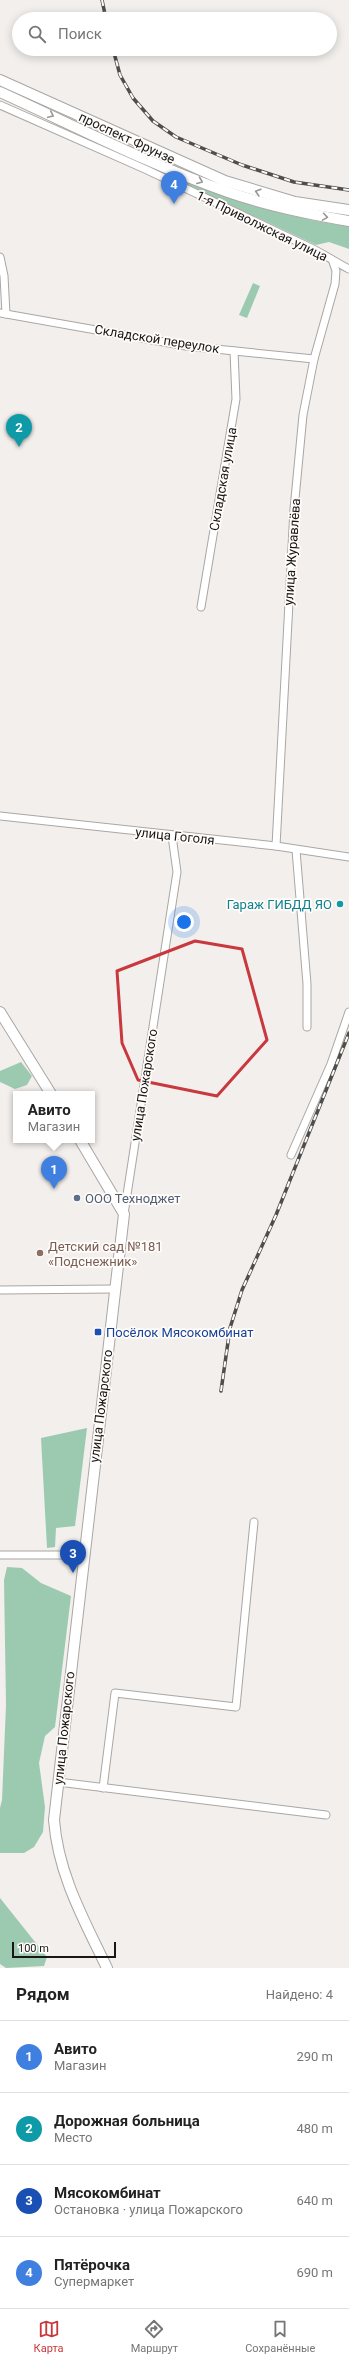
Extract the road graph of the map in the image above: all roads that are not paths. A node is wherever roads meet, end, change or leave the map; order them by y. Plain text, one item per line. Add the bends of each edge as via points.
1 (0, 80) edge
2 (0, 92) edge
3 (0, 105) edge
4 (153, 156) junction
5 (147, 170) junction
6 (349, 210) edge
7 (349, 221) edge
8 (0, 257) edge
9 (333, 262) junction
10 (349, 269) edge
11 (3, 314) edge
12 (234, 351) junction
13 (314, 359) junction
14 (201, 607) dead end
15 (0, 816) edge
16 (172, 836) junction
17 (276, 846) junction
18 (296, 850) junction
19 (349, 857) edge
20 (0, 1012) edge
21 (349, 1012) edge
22 (307, 1027) dead end
23 (49, 1091) edge
24 (82, 1143) edge
25 (291, 1155) dead end
26 (124, 1214) junction
27 (115, 1289) junction
28 (0, 1290) edge
29 (254, 1522) dead end
30 (0, 1555) edge
31 (83, 1555) junction
32 (58, 1782) junction
33 (103, 1788) junction
34 (326, 1815) dead end
35 (106, 1968) edge

1 - 4 street, проспект Фрунзе
2 -> 4 street, проспект Фрунзе
3 - 5 street, 1-я Приволжская улица
4 - 5 street
6 -> 4 street, проспект Фрунзе via 295,202 257,192
4 -> 7 street, проспект Фрунзе via 228,192 278,207
5 - 9 street, 1-я Приволжская улица via 330,257
8 - 11 street via 4,276
9 - 10 street, 1-я Приволжская улица
9 - 13 street, улица Журавлёва via 336,271 335,284
11 - 12 street, Складской переулок via 186,346
12 - 13 street, Складской переулок
12 - 14 street, Складская улица via 236,399
13 - 17 street, улица Журавлёва via 303,415 294,509
15 - 16 street, улица Гоголя
16 - 17 street, улица Гоголя
16 - 26 street, улица Пожарского via 176,879
17 - 18 street, улица Гоголя
18 - 19 street, улица Гоголя
18 - 22 street via 307,984
20 - 23 street
21 - 25 street via 331,1064
24 - 26 street
26 - 27 street, улица Пожарского
27 - 28 street
27 - 31 street, улица Пожарского
29 - 33 street via 236,1707 115,1693
30 - 31 street
31 - 32 street, улица Пожарского
32 - 33 street
32 - 35 street, улица Пожарского via 54,1820 59,1858 74,1899
33 - 34 street

